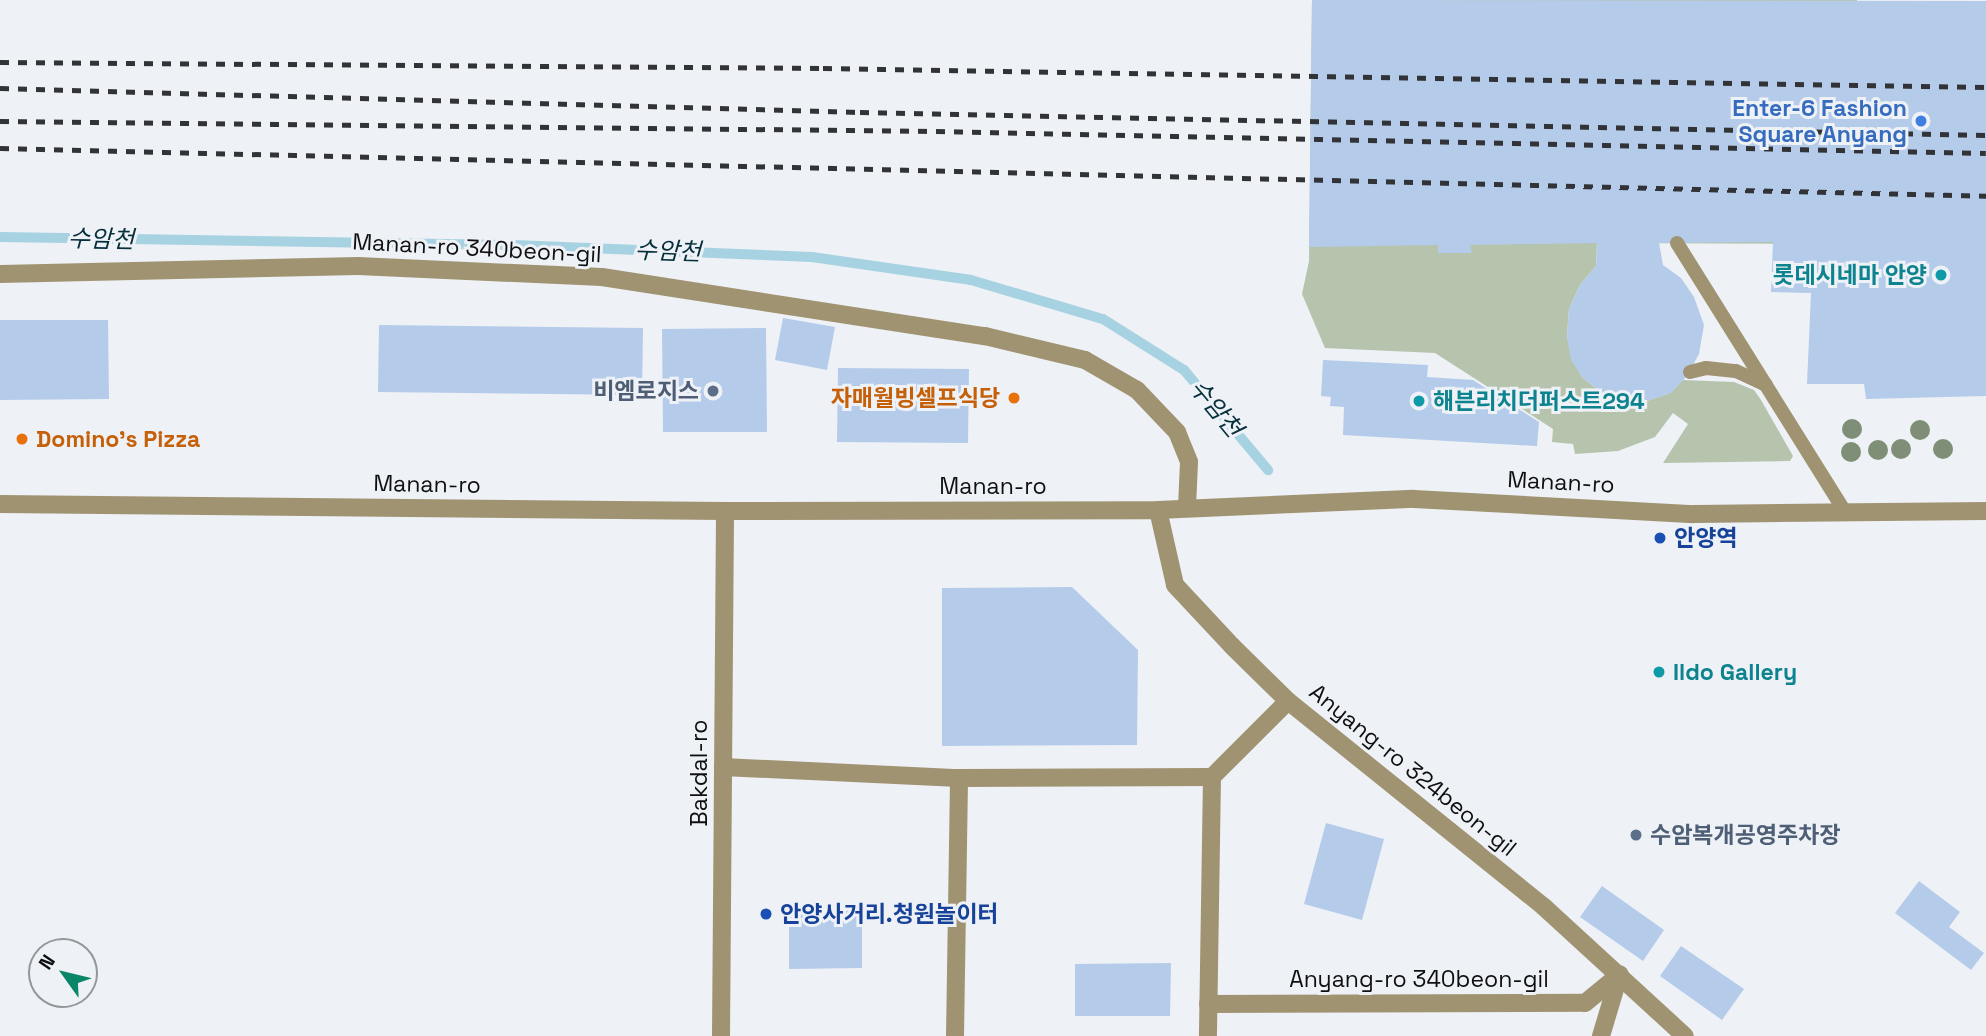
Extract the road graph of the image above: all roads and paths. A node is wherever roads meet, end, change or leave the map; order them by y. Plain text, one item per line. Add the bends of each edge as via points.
1 (1677, 243) dead end
2 (0, 274) edge
3 (1690, 372) dead end
4 (1768, 386) junction
5 (0, 504) edge
6 (1187, 508) junction
7 (1158, 510) junction
8 (725, 511) junction
9 (1986, 511) edge
10 (1846, 513) junction
11 (1288, 701) junction
12 (723, 767) junction
13 (959, 778) junction
14 (1212, 778) junction
15 (1620, 974) junction
16 (1208, 1004) junction
17 (721, 1036) edge
18 (955, 1036) edge
19 (1208, 1036) edge
20 (1601, 1036) edge
21 (1685, 1036) edge

1 - 4 lane
2 - 6 street, Manan-ro 340beon-gil via 358,266 602,277 985,335 1085,360 1137,390 1177,432 1189,462
3 - 4 lane via 1706,368 1736,371
4 - 10 lane
5 - 8 street, Manan-ro
6 - 7 street, Manan-ro
6 - 10 street, Manan-ro via 1414,499 1695,514
7 - 8 street, Manan-ro
7 - 11 street, Anyang-ro 324beon-gil via 1175,584
8 - 12 street, Bakdal-ro
9 - 10 street, Manan-ro
11 - 14 street
11 - 15 street, Anyang-ro 324beon-gil
12 - 13 street
12 - 17 street, Bakdal-ro
13 - 14 street
13 - 18 street
14 - 16 street
15 - 16 street, Anyang-ro 340beon-gil via 1585,1003
15 - 20 street
15 - 21 street, Anyang-ro 324beon-gil
16 - 19 street

